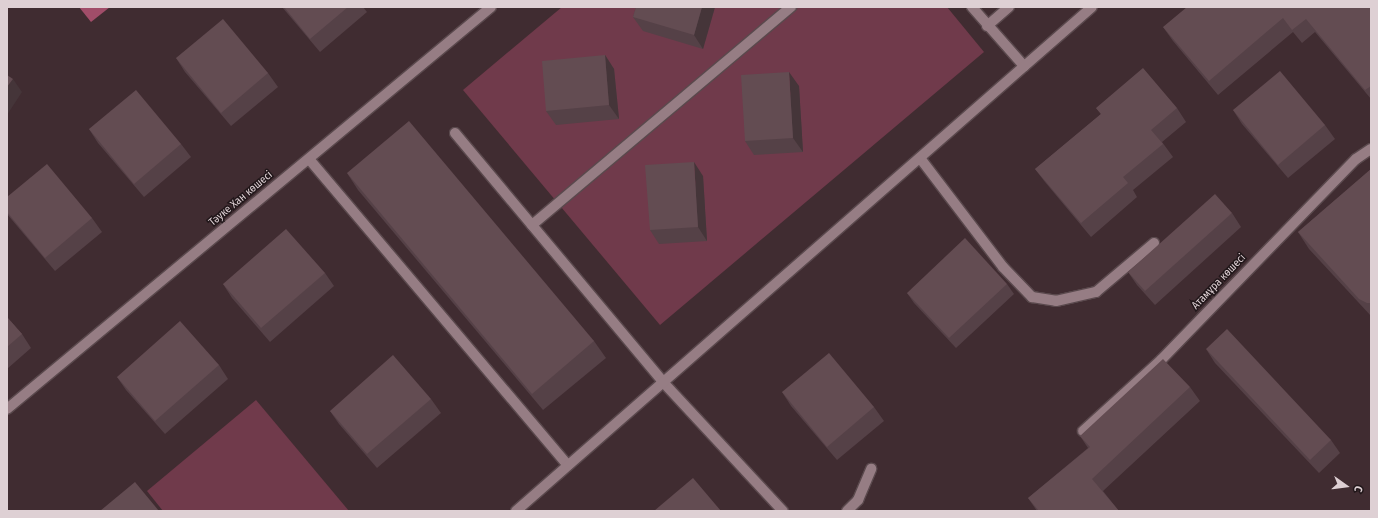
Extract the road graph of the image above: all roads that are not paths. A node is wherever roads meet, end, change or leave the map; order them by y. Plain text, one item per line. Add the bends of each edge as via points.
1 (491, 7) edge
2 (791, 7) edge
3 (972, 7) edge
4 (1009, 7) edge
5 (1092, 7) edge
6 (987, 26) junction
7 (1024, 66) junction
8 (455, 134) dead end
9 (1371, 149) edge
10 (920, 158) junction
11 (309, 159) junction
12 (532, 225) junction
13 (1154, 243) dead end
14 (664, 382) junction
15 (7, 409) edge
16 (1083, 431) edge
17 (568, 465) junction
18 (871, 469) dead end
19 (516, 511) edge
20 (783, 511) edge
21 (847, 511) edge

1 - 11 street, Тәуке Хан көшесі
2 - 12 street
3 - 6 street
4 - 6 street
5 - 7 street
6 - 7 street
7 - 10 street
8 - 12 street
9 - 16 street, Атамұра көшесі via 1356,159 1160,360
10 - 13 street via 1003,267 1032,297 1056,301 1096,292
10 - 14 street
11 - 15 street, Тәуке Хан көшесі
11 - 17 street
12 - 14 street
14 - 17 street
14 - 20 street
17 - 19 street
18 - 21 street via 858,500

